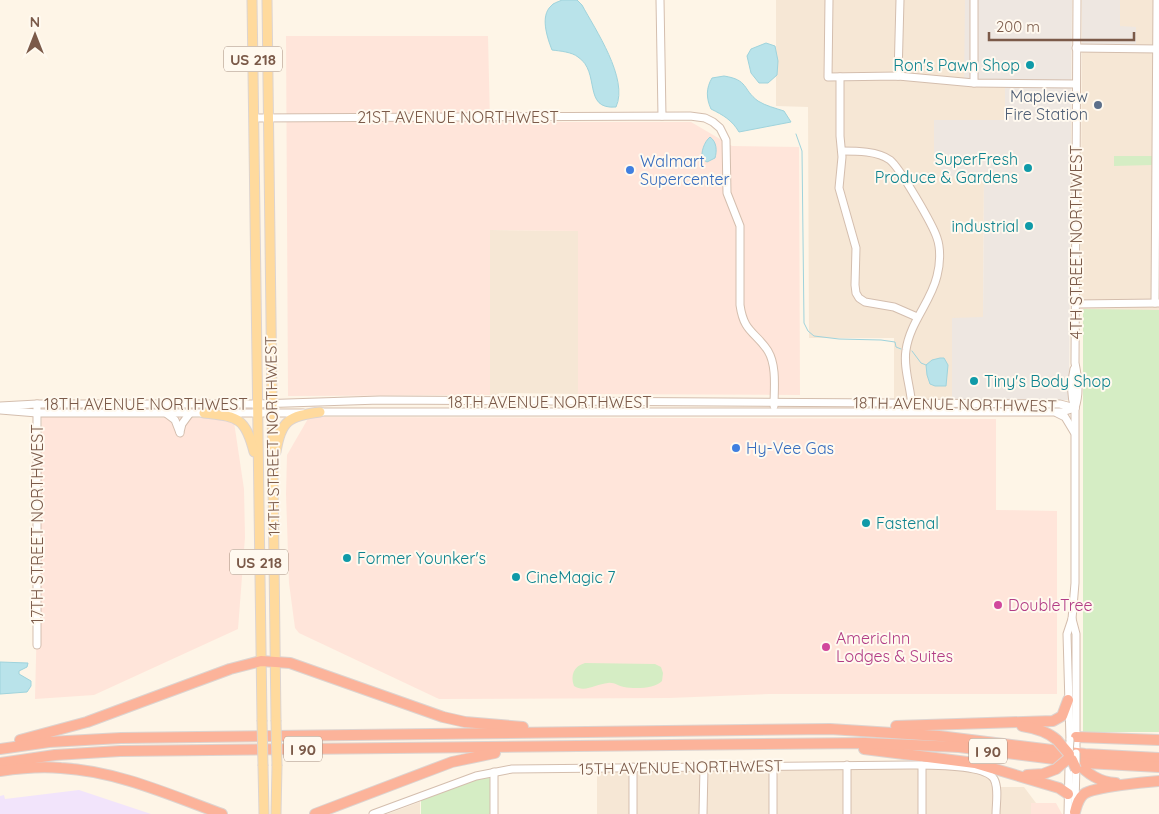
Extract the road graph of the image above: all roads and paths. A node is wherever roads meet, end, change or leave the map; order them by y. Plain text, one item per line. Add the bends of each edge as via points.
1 (252, 0) edge
2 (267, 0) edge
3 (660, 0) edge
4 (829, 0) edge
5 (900, 0) edge
6 (974, 0) edge
7 (1077, 0) edge
8 (1157, 0) edge
9 (1076, 48) junction
10 (1158, 49) edge
11 (898, 76) junction
12 (840, 77) junction
13 (974, 82) junction
14 (1076, 84) junction
15 (662, 116) junction
16 (254, 118) junction
17 (268, 118) junction
18 (842, 151) junction
19 (1157, 303) edge
20 (1076, 304) junction
21 (917, 317) junction
22 (1075, 363) junction
23 (1072, 395) junction
24 (774, 402) junction
25 (912, 403) junction
26 (36, 404) junction
27 (188, 404) junction
28 (1060, 404) junction
29 (0, 406) edge
30 (257, 408) junction
31 (272, 408) junction
32 (972, 408) junction
33 (1075, 408) junction
34 (0, 410) edge
35 (320, 412) junction
36 (912, 412) junction
37 (1054, 412) junction
38 (190, 413) junction
39 (204, 413) junction
40 (774, 413) junction
41 (37, 414) junction
42 (172, 416) junction
43 (1075, 435) junction
44 (258, 491) junction
45 (273, 492) junction
46 (1072, 619) junction
47 (37, 645) dead end
48 (275, 660) junction
49 (260, 661) junction
50 (1068, 700) junction
51 (1004, 723) junction
52 (830, 729) junction
53 (606, 731) junction
54 (1108, 738) junction
55 (1159, 740) edge
56 (816, 744) junction
57 (0, 745) edge
58 (606, 747) junction
59 (0, 749) edge
60 (1073, 756) junction
61 (1159, 758) edge
62 (0, 762) edge
63 (774, 765) junction
64 (847, 765) junction
65 (922, 765) junction
66 (704, 766) junction
67 (1159, 766) edge
68 (633, 767) junction
69 (1002, 770) junction
70 (0, 771) edge
71 (494, 772) junction
72 (1159, 781) edge
73 (1132, 784) junction
74 (1068, 794) junction
75 (1073, 813) edge
76 (222, 814) edge
77 (264, 814) edge
78 (276, 814) edge
79 (315, 814) edge
80 (373, 814) edge
81 (494, 814) edge
82 (633, 814) edge
83 (703, 814) edge
84 (773, 814) edge
85 (847, 814) edge
86 (922, 814) edge
87 (996, 814) edge

1 - 16 main road, US 218
2 - 17 main road, US 218
3 - 15 street
4 - 12 street via 828,77
5 - 11 street
6 - 13 street
7 - 9 street, 4TH STREET NORTHWEST
8 - 10 street
9 - 10 street
9 - 14 street, 4TH STREET NORTHWEST
10 - 19 street
11 - 12 street
11 - 13 street
12 - 18 street
13 - 14 street
14 - 20 street, 4TH STREET NORTHWEST
15 - 17 street, 21ST AVENUE NORTHWEST
15 - 24 street, 21ST AVENUE NORTHWEST via 705,118 716,124 724,135 728,197 740,226 742,317 746,327 769,352 774,374
16 - 17 street, 21ST AVENUE NORTHWEST
16 - 30 main road, 14TH STREET NORTHWEST / US 218
17 - 31 main road, 14TH STREET NORTHWEST / US 218
18 - 21 street via 839,188 856,248 858,298
18 - 21 street via 879,155 892,161 933,229 938,245 938,271
19 - 20 street
20 - 22 street, 4TH STREET NORTHWEST
21 - 25 street via 905,354
22 - 23 street, 4TH STREET NORTHWEST
22 - 33 street, 4TH STREET NORTHWEST via 1078,396
23 - 28 street
23 - 33 street, 4TH STREET NORTHWEST
24 - 25 street, 18TH AVENUE NORTHWEST
24 - 31 street, 18TH AVENUE NORTHWEST via 380,400
24 - 40 street, 21ST AVENUE NORTHWEST
25 - 32 street, 18TH AVENUE NORTHWEST
25 - 36 street
26 - 27 street, 18TH AVENUE NORTHWEST
26 - 29 street, 18TH AVENUE NORTHWEST
26 - 41 street, 17TH STREET NORTHWEST
27 - 30 street, 18TH AVENUE NORTHWEST
27 - 42 street via 181,406
28 - 32 street, 18TH AVENUE NORTHWEST
28 - 33 street, 18TH AVENUE NORTHWEST
30 - 31 street, 18TH AVENUE NORTHWEST
30 - 39 street, 18TH AVENUE NORTHWEST
30 - 44 main road, 14TH STREET NORTHWEST / US 218
31 - 35 street, 18TH AVENUE NORTHWEST
31 - 45 main road, 14TH STREET NORTHWEST / US 218
32 - 36 street, 18TH AVENUE NORTHWEST
32 - 37 street, 18TH AVENUE NORTHWEST
33 - 37 street, 18TH AVENUE NORTHWEST
33 - 43 street, 4TH STREET NORTHWEST
34 - 41 street, 18TH AVENUE NORTHWEST
35 - 40 street, 18TH AVENUE NORTHWEST
35 - 45 main road via 292,418 280,430
36 - 40 street, 18TH AVENUE NORTHWEST
37 - 43 street via 1065,417
38 - 39 street, 18TH AVENUE NORTHWEST
38 - 42 street, 18TH AVENUE NORTHWEST
38 - 42 street via 180,432
39 - 44 main road via 232,417 245,426 254,452
41 - 42 street, 18TH AVENUE NORTHWEST
41 - 47 street, 17TH STREET NORTHWEST
43 - 46 street, 4TH STREET NORTHWEST
44 - 49 main road, 14TH STREET NORTHWEST / US 218
45 - 48 main road, 14TH STREET NORTHWEST / US 218
46 - 50 street, 4TH STREET NORTHWEST via 1067,634
46 - 60 street, 4TH STREET NORTHWEST via 1076,634
48 - 49 highway
48 - 53 highway via 454,720
48 - 78 main road, 14TH STREET NORTHWEST, bridge
49 - 57 highway via 87,722
49 - 77 main road, 14TH STREET NORTHWEST / US 218, bridge
50 - 51 highway via 1058,719
50 - 60 street, 4TH STREET NORTHWEST
51 - 52 highway
51 - 60 highway, bridge via 1040,730 1057,740
52 - 53 highway, I 90
52 - 61 highway, I 90 via 939,736 1093,755
53 - 59 highway, I 90 via 102,738
54 - 55 highway
54 - 60 highway via 1090,743
54 - 60 highway via 1104,737
56 - 58 highway, I 90
56 - 67 highway, I 90 via 934,746 1086,763
56 - 69 highway via 949,759
58 - 62 highway, I 90 via 94,752
58 - 79 highway via 503,752 465,758
60 - 69 highway, bridge via 1043,774
60 - 73 highway via 1087,773 1106,782
60 - 74 street, 4TH STREET NORTHWEST
60 - 75 street, 4TH STREET NORTHWEST
63 - 64 street, 15TH AVENUE NORTHWEST
63 - 66 street, 15TH AVENUE NORTHWEST
63 - 84 street
64 - 65 street, 15TH AVENUE NORTHWEST
64 - 85 street
65 - 86 street
65 - 87 street, 15TH AVENUE NORTHWEST via 977,770 990,776 996,790
66 - 68 street, 15TH AVENUE NORTHWEST
66 - 83 street
68 - 71 street, 15TH AVENUE NORTHWEST
68 - 82 street
69 - 74 highway via 1059,788
70 - 76 highway via 51,767 95,772
71 - 80 street, 15TH AVENUE NORTHWEST via 457,782
71 - 81 street
72 - 73 highway
73 - 75 highway via 1088,792 1078,801
74 - 75 street, 4TH STREET NORTHWEST

